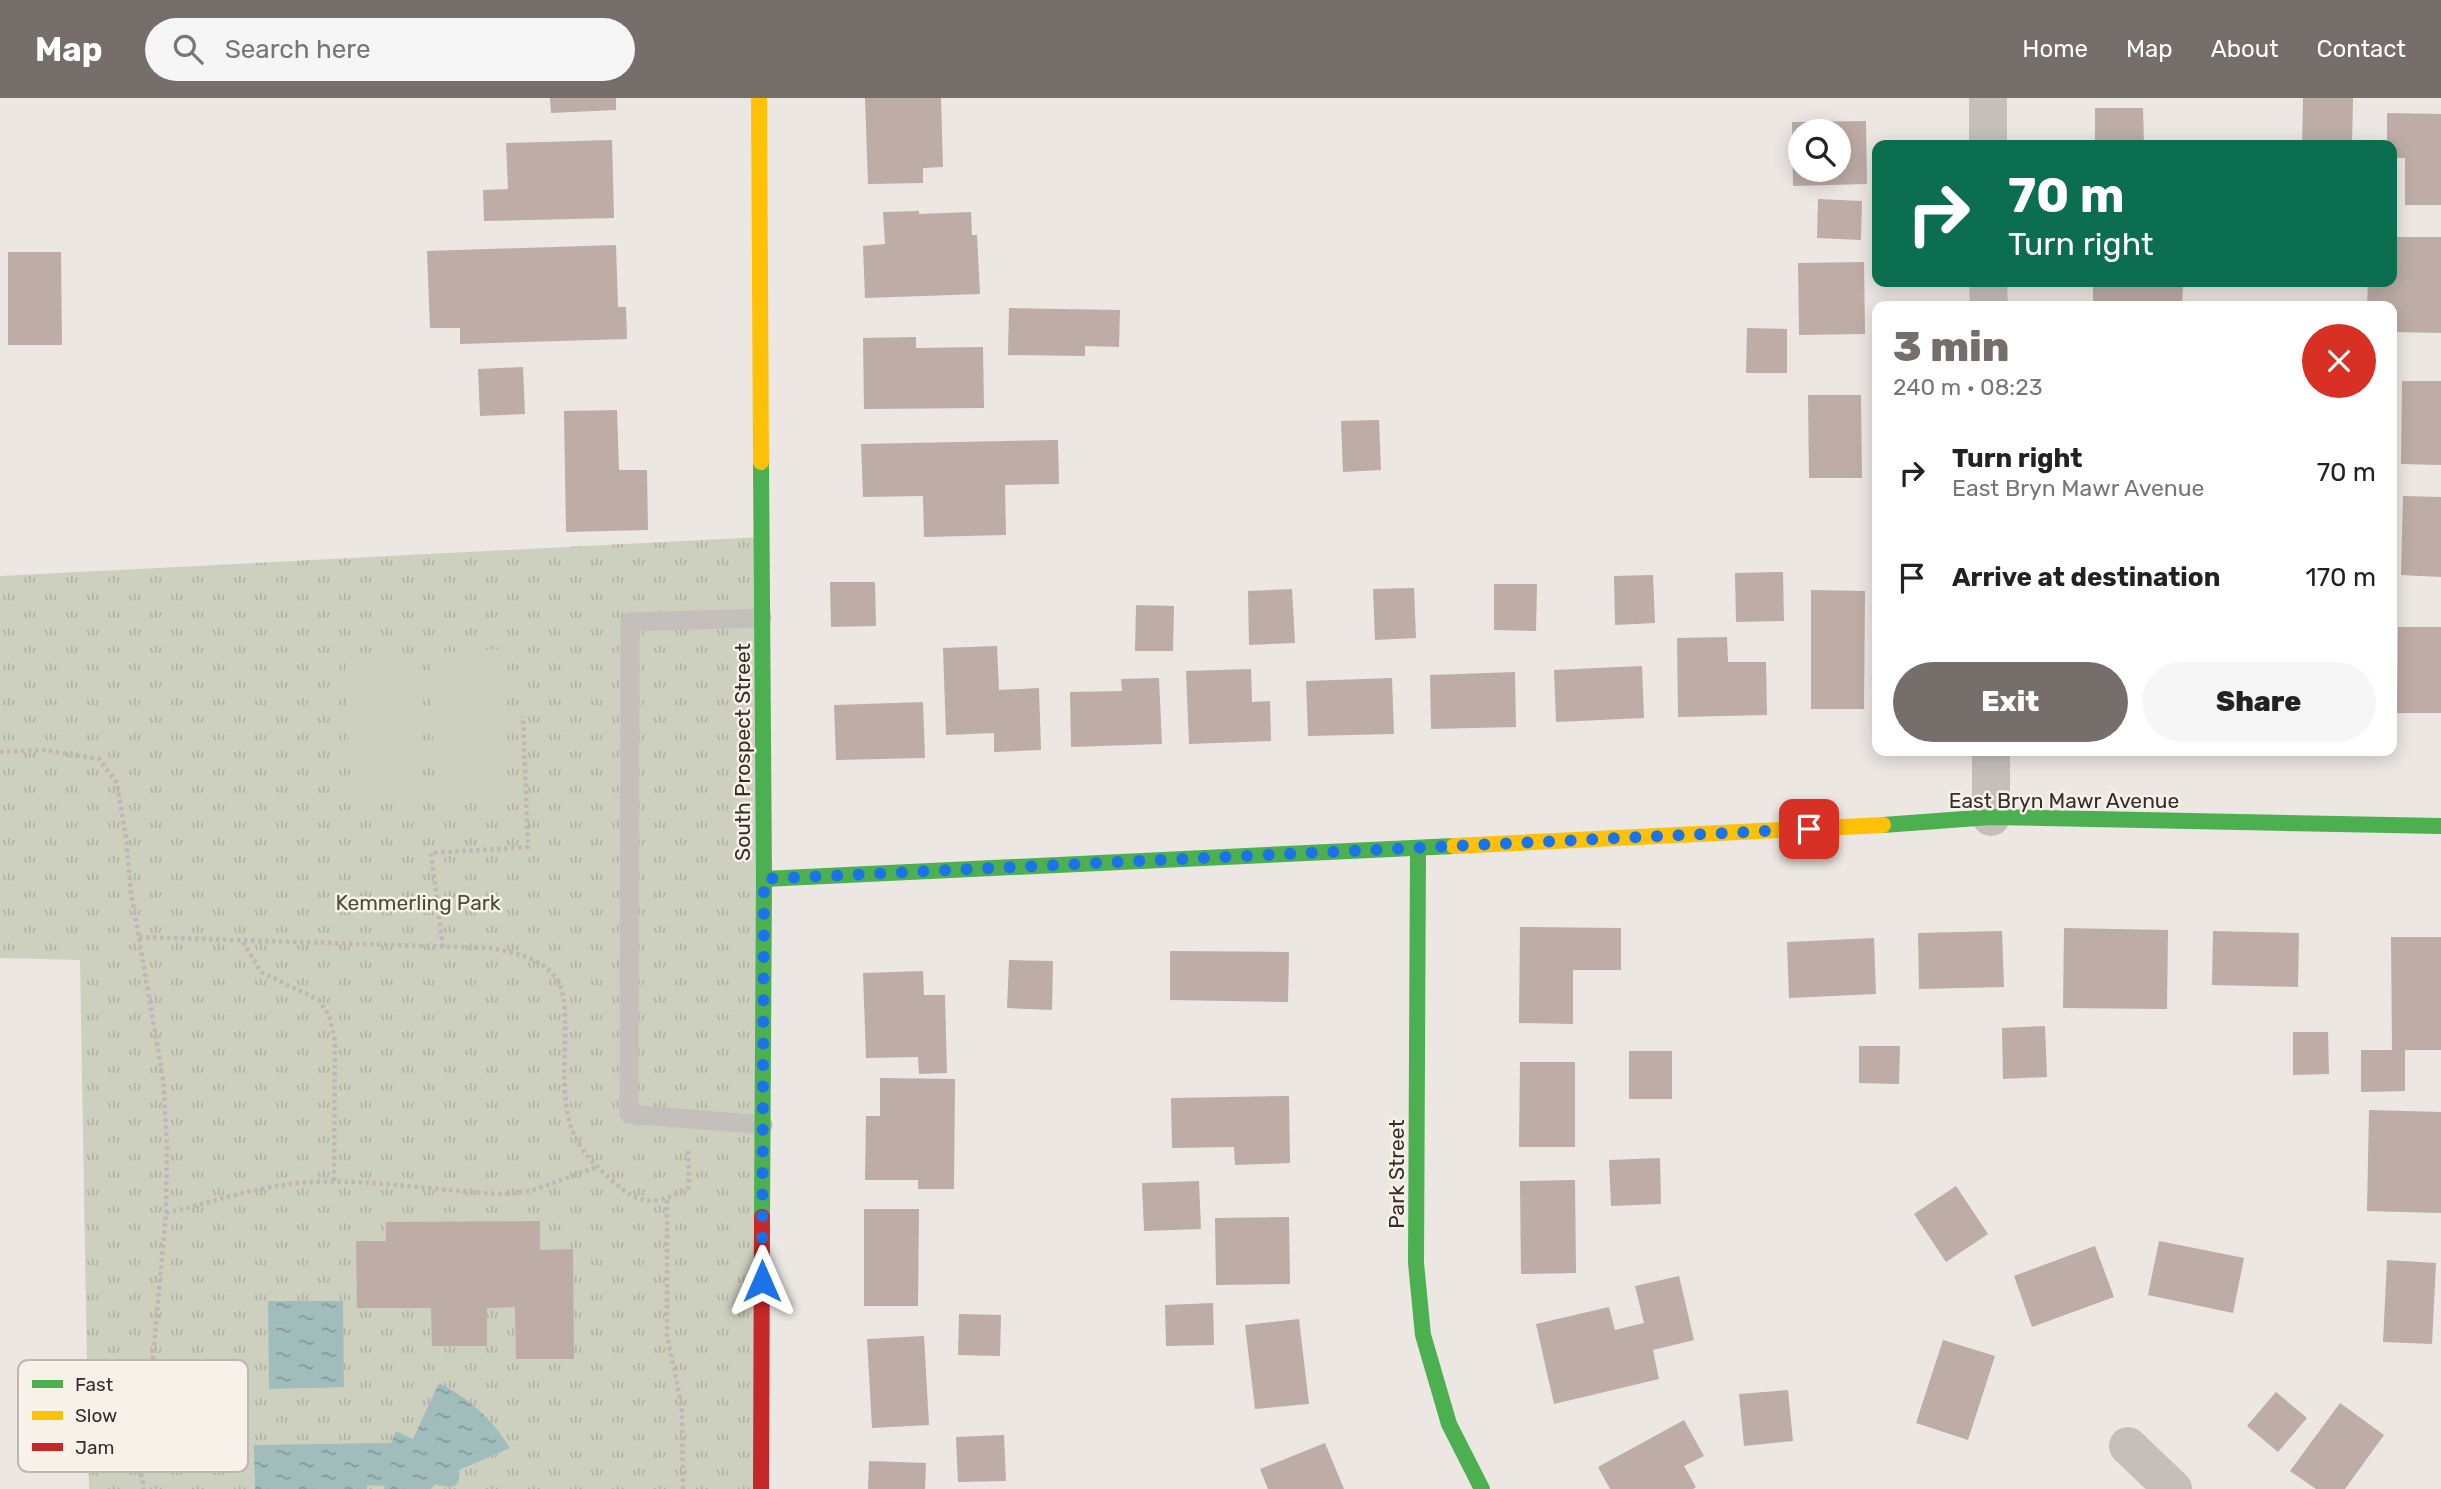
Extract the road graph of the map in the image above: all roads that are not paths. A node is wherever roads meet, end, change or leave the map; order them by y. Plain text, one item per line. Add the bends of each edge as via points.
1 (759, 98) edge
2 (1987, 98) edge
3 (1988, 140) edge
4 (762, 618) junction
5 (1991, 756) edge
6 (1991, 817) junction
7 (2441, 826) edge
8 (1418, 848) junction
9 (764, 879) junction
10 (762, 1125) junction
11 (2128, 1446) dead end
12 (761, 1489) edge
13 (1482, 1489) edge
14 (2173, 1489) edge

1 - 4 street, South Prospect Street
2 - 3 street
4 - 9 street, South Prospect Street
4 - 10 lane via 629,622 628,1114
5 - 6 street
6 - 7 street, East Bryn Mawr Avenue
6 - 8 street, East Bryn Mawr Avenue
8 - 9 street, East Bryn Mawr Avenue
8 - 13 street, Park Street via 1416,1263 1423,1335 1449,1424
9 - 10 street, South Prospect Street
10 - 12 street, South Prospect Street
11 - 14 street

